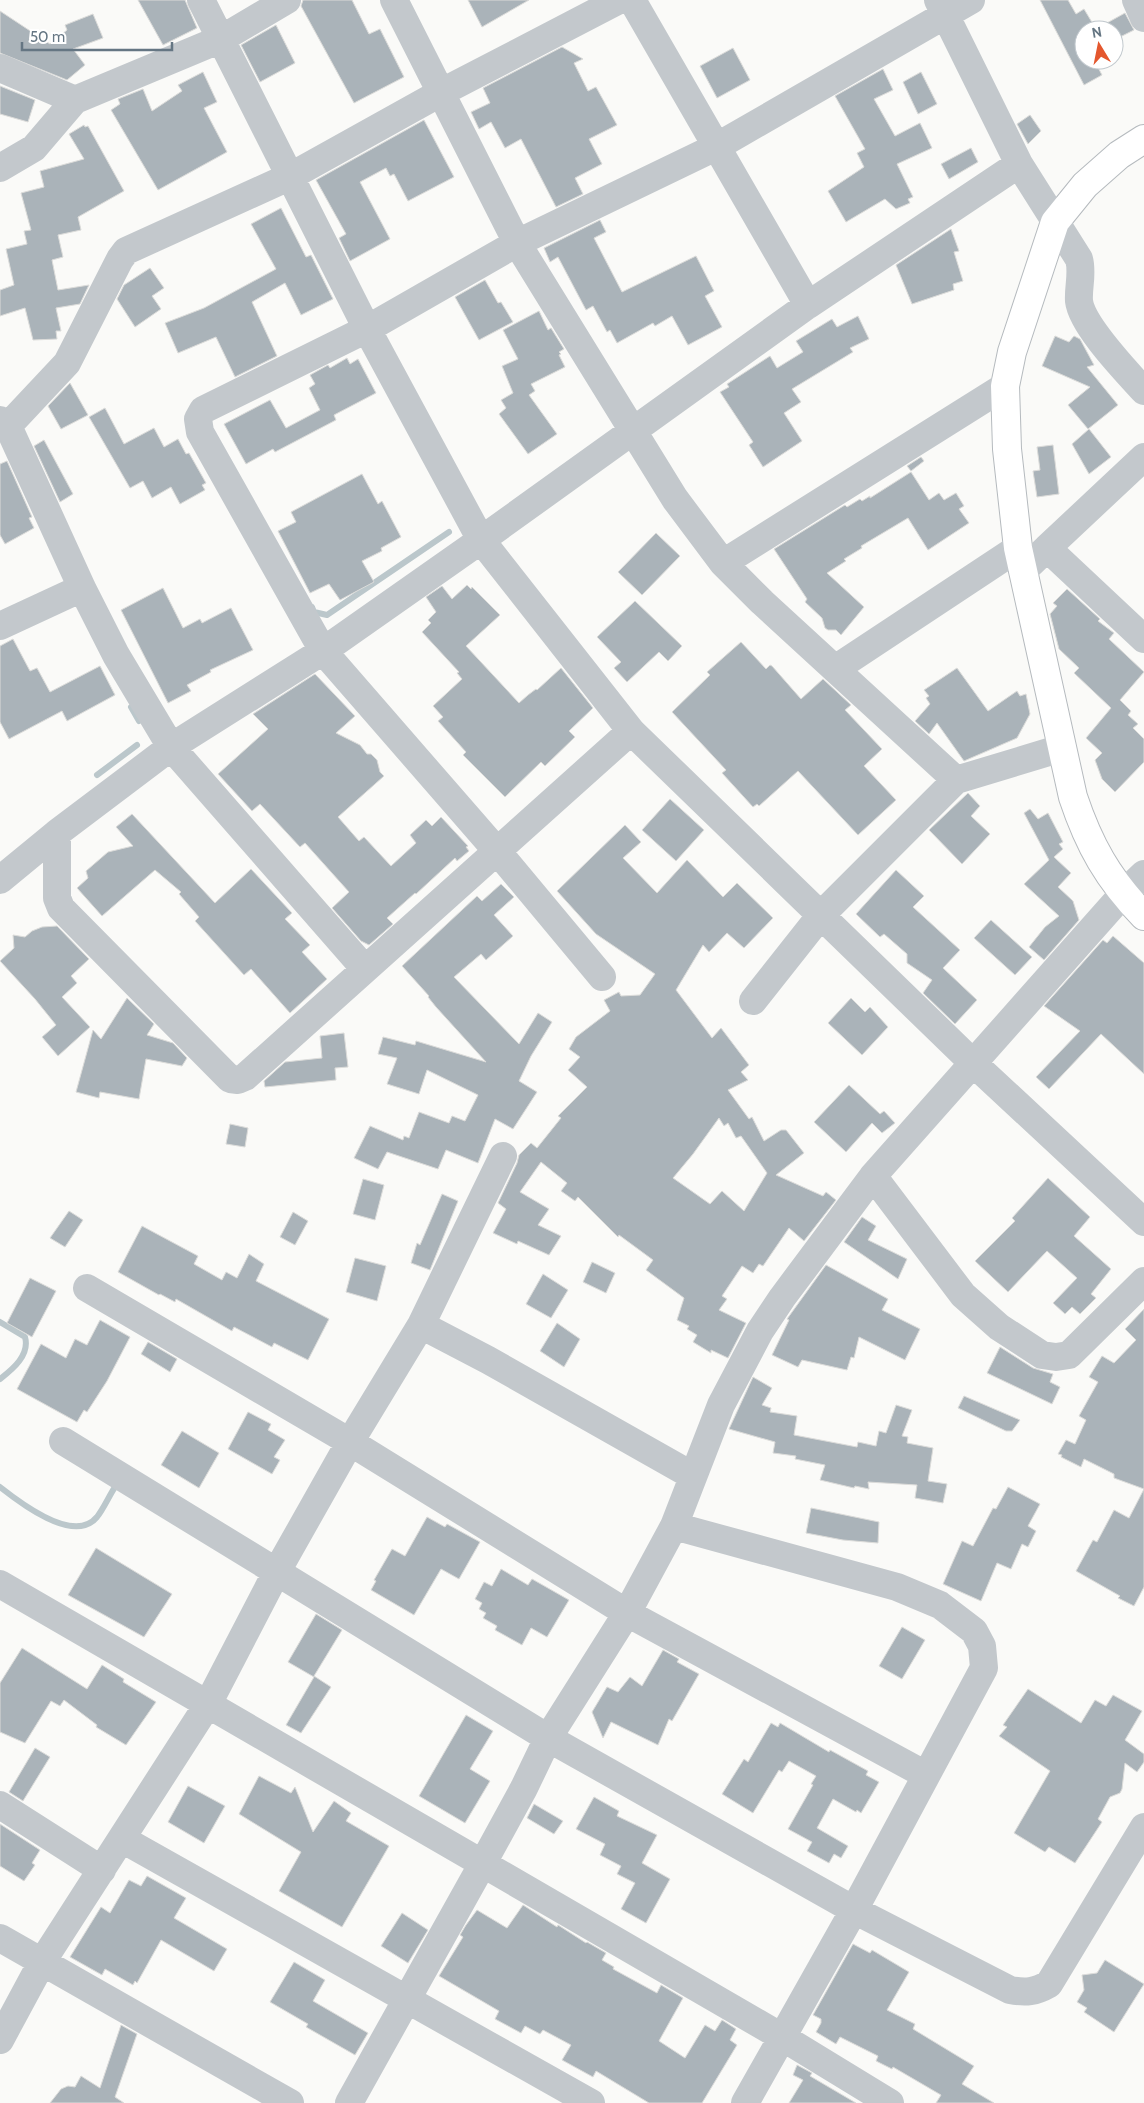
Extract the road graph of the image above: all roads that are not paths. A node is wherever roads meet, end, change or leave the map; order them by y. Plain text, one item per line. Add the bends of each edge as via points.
1 (201, 0) edge
2 (287, 0) edge
3 (394, 0) edge
4 (619, 0) edge
5 (632, 0) edge
6 (971, 0) edge
7 (1136, 0) edge
8 (942, 7) edge
9 (1144, 18) edge
10 (221, 39) junction
11 (0, 68) edge
12 (442, 92) junction
13 (75, 100) junction
14 (1144, 139) edge
15 (716, 147) junction
16 (1019, 164) junction
17 (0, 168) edge
18 (291, 176) junction
19 (1055, 222) junction
20 (517, 244) junction
21 (808, 305) junction
22 (367, 329) junction
23 (1005, 386) junction
24 (1144, 391) edge
25 (4, 423) edge
26 (633, 429) junction
27 (1144, 457) edge
28 (481, 540) junction
29 (1047, 548) junction
30 (1021, 560) junction
31 (723, 563) junction
32 (82, 588) junction
33 (0, 626) edge
34 (1144, 639) edge
35 (323, 651) junction
36 (836, 668) junction
37 (631, 731) junction
38 (172, 748) junction
39 (1062, 748) junction
40 (956, 780) junction
41 (56, 833) junction
42 (497, 852) junction
43 (1144, 874) edge
44 (0, 880) edge
45 (1123, 894) junction
46 (821, 915) junction
47 (1144, 916) edge
48 (365, 969) junction
49 (602, 978) dead end
50 (753, 1001) dead end
51 (974, 1063) junction
52 (503, 1156) dead end
53 (873, 1176) junction
54 (1144, 1222) edge
55 (1144, 1281) edge
56 (87, 1288) dead end
57 (421, 1325) junction
58 (63, 1441) dead end
59 (350, 1442) junction
60 (693, 1476) junction
61 (674, 1526) junction
62 (276, 1573) junction
63 (0, 1584) edge
64 (627, 1613) junction
65 (208, 1704) junction
66 (548, 1738) junction
67 (926, 1775) junction
68 (0, 1805) edge
69 (1144, 1827) edge
70 (122, 1839) junction
71 (484, 1863) junction
72 (102, 1870) junction
73 (854, 1910) junction
74 (0, 1938) edge
75 (42, 1962) junction
76 (408, 2000) junction
77 (782, 2037) junction
78 (0, 2040) edge
79 (290, 2103) edge
80 (349, 2103) edge
81 (591, 2103) edge
82 (745, 2103) edge
83 (890, 2103) edge

1 - 10 street
2 - 10 street
3 - 12 street
4 - 12 street
5 - 15 street
6 - 8 street
7 - 9 street
8 - 15 street
8 - 16 street
10 - 13 street
10 - 18 street
11 - 13 street
12 - 18 street
12 - 20 street
13 - 17 street via 34,148
14 - 19 main road via 1119,154 1085,185
15 - 20 street
15 - 21 street
16 - 19 street
16 - 21 street
18 - 22 street
18 - 25 street via 126,251 67,363
19 - 23 main road via 1012,352
19 - 24 street via 1079,259 1082,312 1104,346
20 - 22 street
20 - 26 street
21 - 26 street
22 - 28 street
22 - 35 street via 203,410 198,419 200,432
23 - 30 main road via 1007,449
23 - 31 street
25 - 32 street
26 - 28 street
26 - 31 street via 675,499
27 - 29 street
28 - 35 street
28 - 37 street
29 - 30 street
29 - 34 street
30 - 36 street
30 - 39 main road
31 - 36 street
32 - 33 street
32 - 38 street via 116,655
35 - 38 street
35 - 42 street
36 - 40 street
37 - 42 street
37 - 46 street
38 - 41 street
38 - 48 street
39 - 40 street
39 - 45 main road via 1085,831 1100,862
40 - 46 street
41 - 44 street
41 - 48 street via 57,898 61,908 230,1079 245,1077
42 - 48 street
42 - 49 street
43 - 45 street
45 - 47 main road
45 - 51 street
46 - 50 street
46 - 51 street
51 - 53 street
51 - 54 street
52 - 57 street
53 - 55 street via 962,1295 999,1327 1042,1356 1069,1355
53 - 60 street via 760,1331 720,1406
56 - 59 street
57 - 59 street
57 - 60 street
58 - 62 street
59 - 62 street
59 - 64 street
60 - 61 street
61 - 64 street
61 - 67 street via 897,1587 940,1605 974,1631 982,1646 984,1668
62 - 65 street
62 - 66 street
63 - 65 street
64 - 66 street
64 - 67 street
65 - 70 street
65 - 71 street
66 - 71 street
66 - 73 street
67 - 73 street
68 - 72 street
69 - 73 street via 1049,1984 1036,1991 1010,1990
70 - 72 street
70 - 76 street
71 - 76 street
71 - 77 street
72 - 75 street
73 - 77 street
74 - 75 street
75 - 78 street
75 - 79 street
76 - 80 street
76 - 81 street
77 - 82 street
77 - 83 street

